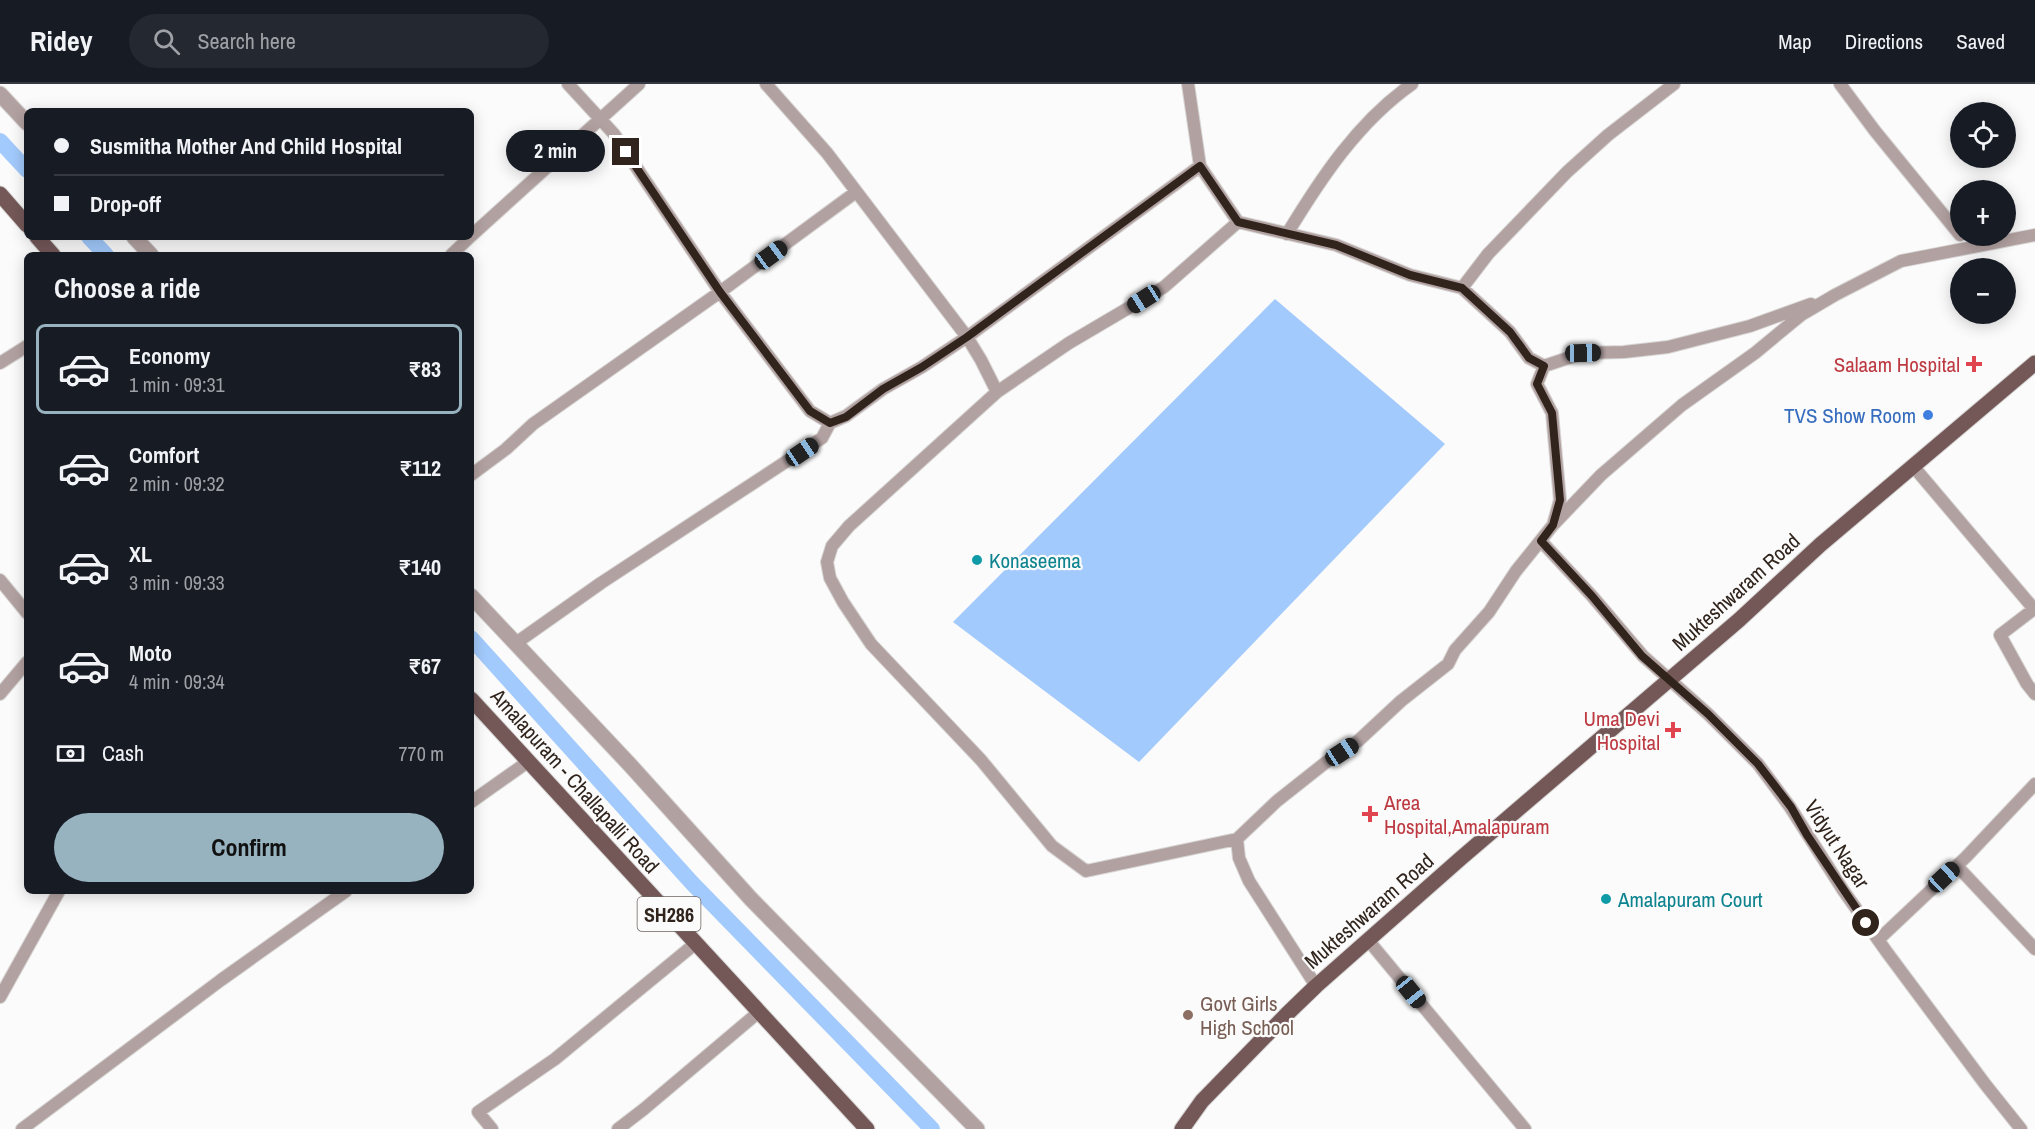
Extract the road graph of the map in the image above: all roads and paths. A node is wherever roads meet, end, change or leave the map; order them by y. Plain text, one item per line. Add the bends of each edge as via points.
1 (567, 84) edge
2 (639, 84) edge
3 (766, 84) edge
4 (1188, 84) edge
5 (1412, 84) edge
6 (1674, 84) edge
7 (1840, 84) edge
8 (0, 94) edge
9 (601, 119) junction
10 (24, 120) edge
11 (1200, 166) junction
12 (856, 192) junction
13 (0, 194) edge
14 (24, 222) edge
15 (1238, 222) junction
16 (1950, 222) edge
17 (474, 234) edge
18 (1287, 234) junction
19 (2035, 236) edge
20 (40, 240) edge
21 (137, 240) edge
22 (468, 240) edge
23 (1972, 248) joint
24 (50, 252) edge
25 (149, 252) edge
26 (454, 252) edge
27 (1462, 288) junction
28 (720, 292) junction
29 (1834, 295) junction
30 (967, 337) junction
31 (24, 348) edge
32 (0, 363) edge
33 (2035, 363) edge
34 (1544, 366) junction
35 (997, 392) junction
36 (830, 423) junction
37 (1913, 466) junction
38 (474, 473) edge
39 (1553, 525) junction
40 (1541, 541) junction
41 (0, 580) edge
42 (474, 599) edge
43 (2035, 609) edge
44 (24, 610) edge
45 (516, 643) junction
46 (24, 666) edge
47 (1670, 679) junction
48 (0, 694) edge
49 (2035, 694) edge
50 (474, 702) edge
51 (529, 761) junction
52 (2035, 784) edge
53 (474, 800) edge
54 (1237, 839) junction
55 (1957, 866) junction
56 (57, 894) edge
57 (342, 894) edge
58 (1368, 940) junction
59 (1878, 940) junction
60 (696, 943) junction
61 (2035, 949) edge
62 (1316, 986) junction
63 (0, 997) edge
64 (760, 1011) junction
65 (22, 1129) edge
66 (492, 1129) edge
67 (618, 1129) edge
68 (867, 1129) edge
69 (977, 1129) edge
70 (1182, 1129) edge
71 (1525, 1129) edge
72 (2021, 1129) edge

1 - 9 street
2 - 9 street
3 - 12 street
4 - 11 street
5 - 18 street via 1390,99 1354,137 1318,183
6 - 27 street via 1567,172 1488,254
7 - 16 street
8 - 10 street
9 - 17 street
9 - 28 street
11 - 15 street
11 - 30 street
12 - 28 street
12 - 30 street
13 - 14 main road
15 - 18 street
15 - 35 street via 1164,287 1068,343
18 - 27 street via 1336,245 1410,275
19 - 23 street
20 - 24 main road
21 - 25 street
22 - 26 street
23 - 29 street via 1901,261
27 - 34 street via 1510,332 1529,358
28 - 36 street via 810,411
28 - 38 street via 533,424
29 - 34 street via 1714,336 1668,347 1583,353
29 - 39 street via 1801,315 1682,405 1602,475
30 - 35 street
30 - 36 street via 846,417
31 - 32 street
33 - 37 main road, Mukteshwaram Road
34 - 39 street via 1537,384 1552,413 1560,500
35 - 54 street via 849,526 832,546 827,562 830,578 871,644 981,760 1052,846 1086,871
36 - 45 street via 822,438
37 - 43 street
37 - 47 main road, Mukteshwaram Road
39 - 40 street
40 - 47 street, Vidyut Nagar via 1642,656
40 - 54 street via 1448,664 1358,741 1277,801
41 - 44 street
42 - 45 street
43 - 49 street via 2000,635
45 - 69 street via 751,899
46 - 48 street
47 - 58 main road, Mukteshwaram Road
47 - 59 street, Vidyut Nagar via 1758,764 1791,807
50 - 51 main road, Amalapuram - Challapalli Road / SH286
51 - 53 street
51 - 60 main road, Amalapuram - Challapalli Road / SH286
52 - 55 street
54 - 62 street via 1239,858 1249,881
55 - 59 street
55 - 61 street
56 - 63 street
57 - 65 street
58 - 62 main road, Mukteshwaram Road
58 - 71 street
59 - 72 street, Vidyut Nagar
60 - 64 main road, Amalapuram - Challapalli Road / SH286
60 - 66 street via 555,1059 478,1112
62 - 70 main road, Mukteshwaram Road via 1202,1101
64 - 67 street
64 - 68 main road, Amalapuram - Challapalli Road / SH286

